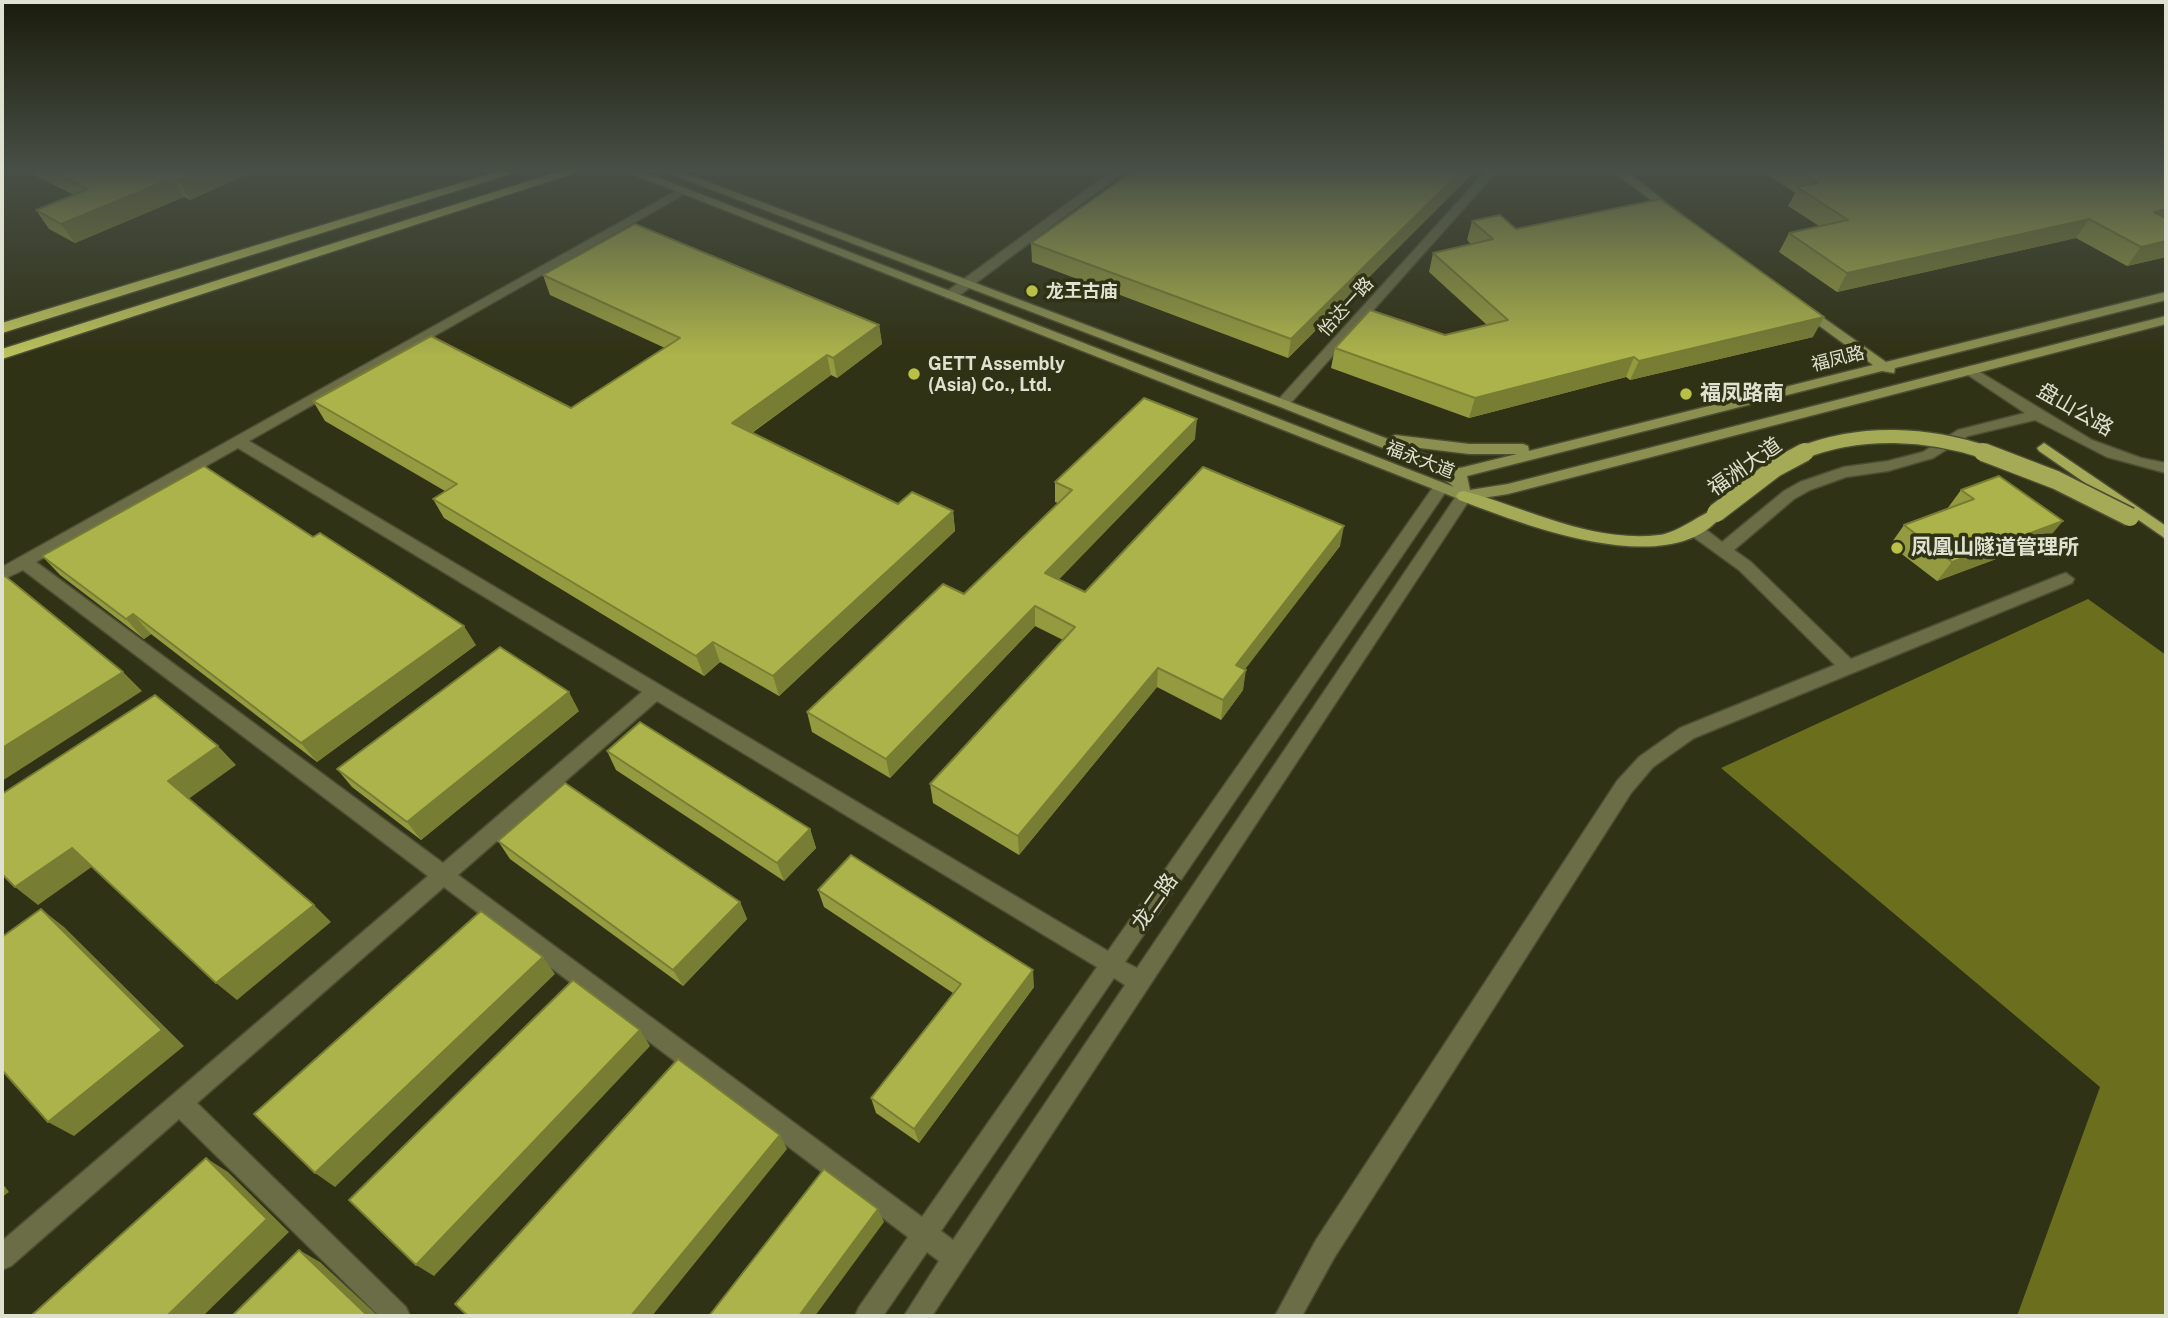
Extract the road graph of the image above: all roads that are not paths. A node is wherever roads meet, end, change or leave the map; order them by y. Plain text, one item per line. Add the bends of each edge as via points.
1 (309, 233) edge
2 (382, 233) edge
3 (610, 233) edge
4 (788, 233) edge
5 (830, 233) edge
6 (1036, 233) edge
7 (1437, 233) edge
8 (966, 284) junction
9 (951, 295) junction
10 (2166, 296) edge
11 (1796, 302) edge
12 (2166, 320) edge
13 (2, 328) edge
14 (2, 354) edge
15 (1884, 367) junction
16 (1970, 370) junction
17 (1910, 386) junction
18 (1283, 403) junction
19 (2037, 415) junction
20 (1353, 430) junction
21 (238, 441) junction
22 (1565, 446) junction
23 (2044, 448) dead end
24 (2166, 468) edge
25 (1459, 473) junction
26 (1441, 487) junction
27 (1464, 496) junction
28 (1694, 529) junction
29 (2166, 536) edge
30 (1724, 549) junction
31 (24, 562) junction
32 (2, 574) edge
33 (2066, 579) dead end
34 (1848, 667) junction
35 (655, 692) junction
36 (443, 875) junction
37 (1111, 965) junction
38 (1140, 982) junction
39 (180, 1103) junction
40 (925, 1234) junction
41 (2, 1257) edge
42 (956, 1258) junction
43 (397, 1316) edge
44 (868, 1316) edge
45 (917, 1316) edge
46 (1288, 1316) edge

1 - 13 highway
2 - 14 highway
3 - 21 street
4 - 9 main road, 福永大道
5 - 8 main road, 福永大道
6 - 8 street
7 - 18 street, 怡达一路
8 - 9 street
8 - 18 main road, 福永大道
9 - 26 main road, 福永大道
10 - 15 main road, 福凤路
11 - 15 main road
12 - 16 main road
15 - 17 main road
15 - 22 main road, 福凤路
16 - 17 main road
16 - 19 street, 盘山公路
17 - 27 main road via 1508,489
18 - 20 main road, 福永大道
19 - 24 street, 盘山公路 via 2098,450
19 - 30 street via 1963,433 1928,455 1815,482 1789,495
20 - 22 main road via 1448,448
20 - 25 main road, 福永大道
21 - 31 street
21 - 35 street
22 - 25 main road, 福凤路
23 - 29 main road, 福洲大道
25 - 26 main road, 福凤路
25 - 27 main road, 福永大道
26 - 27 main road, 福永大道
26 - 37 street, 龙二路
27 - 28 main road, 福洲大道 via 1527,520 1624,538 1664,540
27 - 38 street, 龙二路
28 - 29 main road, 福洲大道, bridge via 1782,464 1812,448 1849,439 1888,437 1949,443 2014,462
28 - 30 street
30 - 34 street
31 - 32 street
31 - 36 street
33 - 34 street
34 - 46 street via 1687,733 1646,762 1624,787 1325,1249
35 - 36 street
35 - 37 street
36 - 39 street
36 - 40 street
37 - 38 street
37 - 40 street, 龙二路
38 - 42 street, 龙二路
39 - 41 street
39 - 43 street
40 - 42 street
40 - 44 street, 龙二路
42 - 45 street, 龙二路

